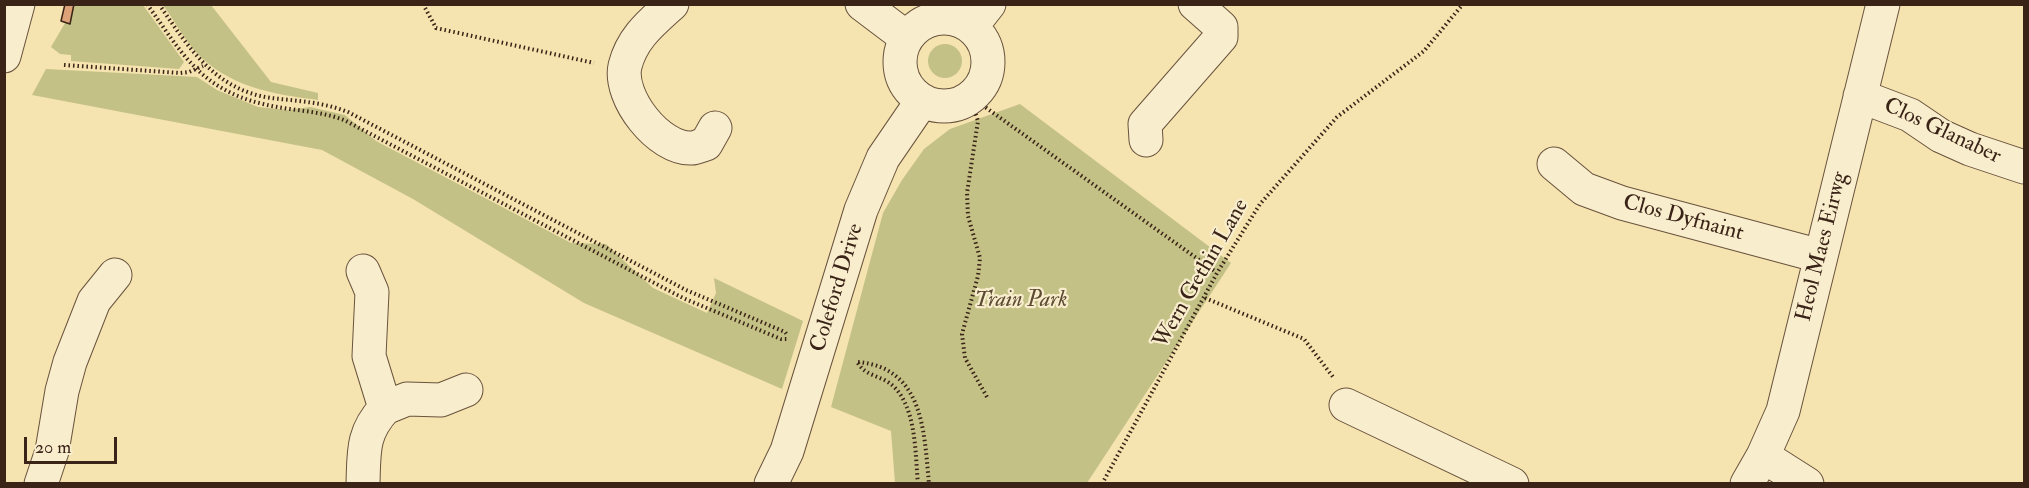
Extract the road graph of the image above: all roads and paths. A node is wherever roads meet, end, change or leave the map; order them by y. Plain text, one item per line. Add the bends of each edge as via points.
1 (147, 4) edge
2 (159, 4) edge
3 (423, 4) edge
4 (672, 4) edge
5 (862, 4) edge
6 (1195, 4) edge
7 (1463, 4) edge
8 (1883, 4) edge
9 (13, 6) edge
10 (980, 16) edge
11 (907, 38) junction
12 (4, 56) edge
13 (64, 65) dead end
14 (203, 66) junction
15 (195, 70) junction
16 (623, 82) junction
17 (1860, 96) junction
18 (970, 97) junction
19 (922, 101) junction
20 (715, 128) dead end
21 (1146, 140) dead end
22 (1554, 164) dead end
23 (2025, 167) edge
24 (1820, 256) junction
25 (363, 271) dead end
26 (1216, 273) junction
27 (115, 275) dead end
28 (1205, 298) junction
29 (466, 390) dead end
30 (987, 397) dead end
31 (1346, 405) joint
32 (385, 408) junction
33 (1755, 470) edge
34 (41, 483) edge
35 (363, 483) edge
36 (771, 483) edge
37 (918, 483) edge
38 (929, 483) edge
39 (1102, 483) edge
40 (1512, 483) edge
41 (1807, 483) edge

1 - 15 path
2 - 14 path
3 - 16 path via 436,28 599,64
4 - 16 street via 644,29 632,46
5 - 11 street
6 - 21 street via 1221,27 1221,38 1145,124
7 - 26 path, Wern Gethin Lane via 1424,51 1337,117 1260,204
8 - 17 street, Heol Maes Eirwg
9 - 12 street
10 - 11 street via 932,20
10 - 18 street via 988,68
11 - 19 street via 901,52 903,78
13 - 15 path via 180,73
14 - 15 path
14 - 15 path via 219,79 268,97 320,103 348,112 686,290 785,332 790,339 781,339 683,298 344,120 237,96
16 - 20 street via 644,121 666,139 691,148 705,144
17 - 23 street, Clos Glanaber via 1910,115 1970,149
17 - 24 street, Heol Maes Eirwg
18 - 19 street via 952,105
18 - 26 path
18 - 30 path via 978,121 967,193 968,216 980,258 962,334 965,358
19 - 36 street, Coleford Drive via 883,158 861,210 787,451
22 - 24 street, Clos Dyfnaint via 1584,189 1622,204
24 - 33 street, Heol Maes Eirwg via 1783,411
25 - 32 street via 372,292 369,356
26 - 28 path, Wern Gethin Lane
27 - 34 street via 94,301 70,362 52,451
28 - 31 path via 1304,339 1330,371
28 - 39 path, Wern Gethin Lane
29 - 32 street via 441,400 407,399
31 - 40 street
32 - 35 street via 372,423 365,442
33 - 41 street
37 - 38 path via 913,434 904,401 895,387 862,370 858,362 890,371 905,382 923,423

